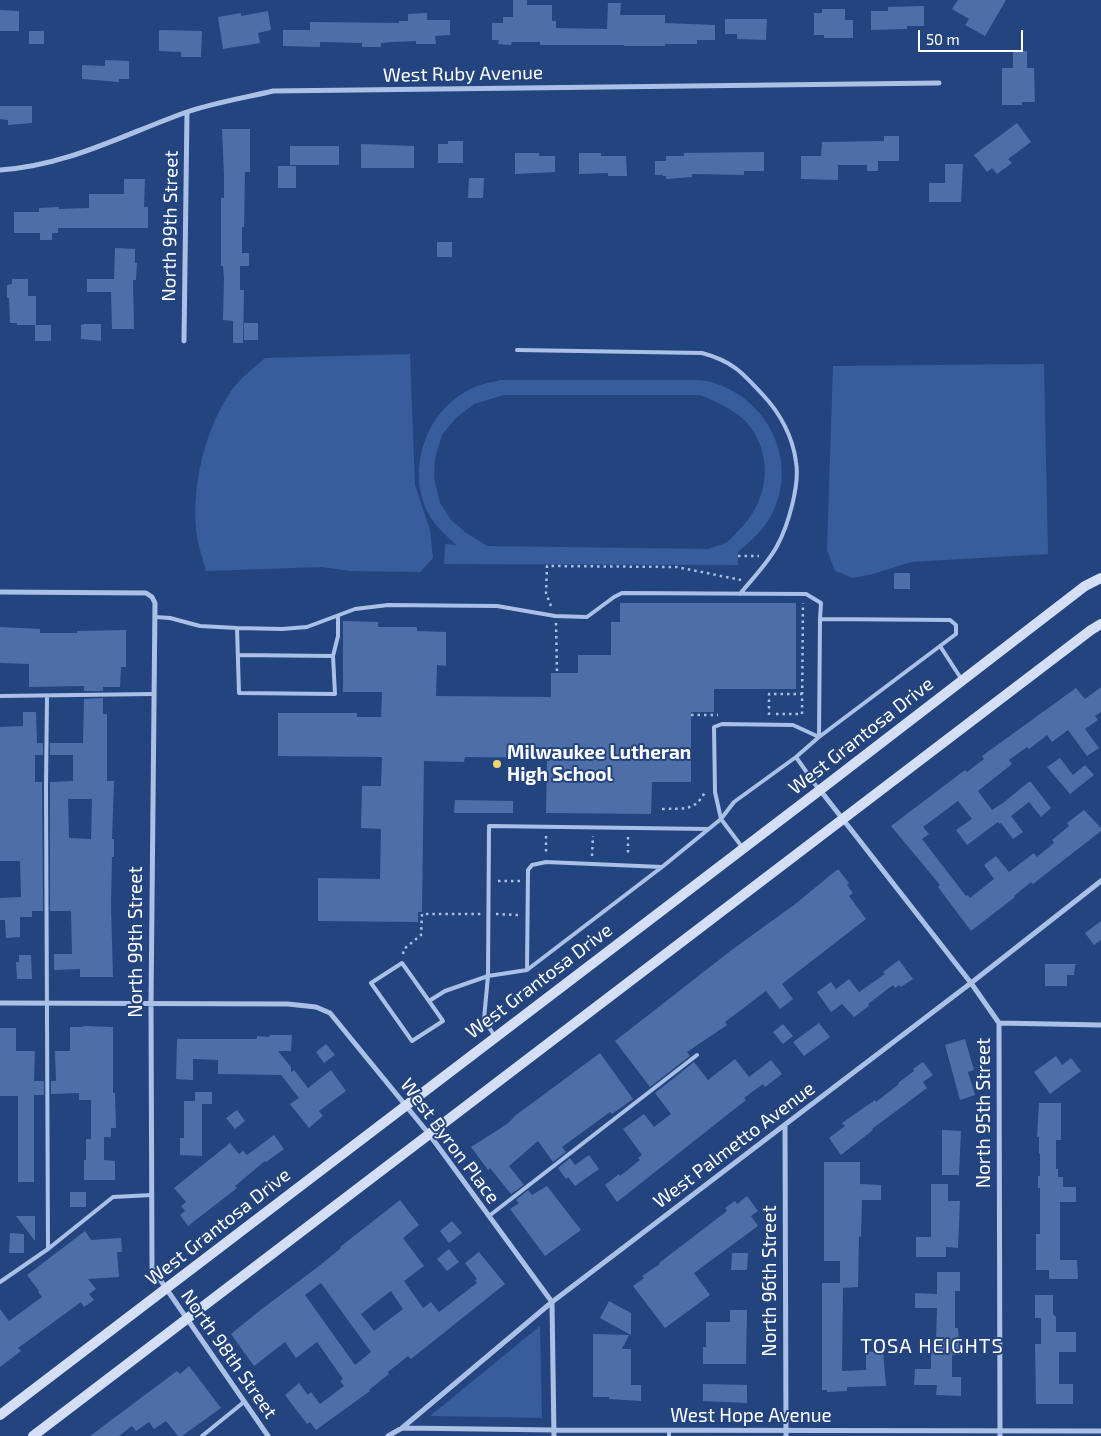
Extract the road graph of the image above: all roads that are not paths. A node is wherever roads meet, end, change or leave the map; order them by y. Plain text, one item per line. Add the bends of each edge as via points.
1 (939, 83) dead end
2 (187, 112) junction
3 (0, 170) edge
4 (184, 341) dead end
5 (517, 350) dead end
6 (1101, 578) edge
7 (0, 592) edge
8 (740, 594) junction
9 (338, 616) junction
10 (155, 617) junction
11 (820, 620) junction
12 (1101, 624) edge
13 (236, 628) junction
14 (940, 646) junction
15 (238, 655) junction
16 (333, 656) junction
17 (962, 680) junction
18 (154, 694) junction
19 (0, 696) edge
20 (47, 696) junction
21 (819, 737) junction
22 (796, 757) junction
23 (820, 790) junction
24 (721, 818) junction
25 (842, 820) junction
26 (708, 829) junction
27 (743, 848) junction
28 (662, 867) junction
29 (1101, 880) edge
30 (527, 970) junction
31 (488, 976) junction
32 (971, 983) junction
33 (429, 1001) junction
34 (0, 1003) edge
35 (47, 1003) junction
36 (151, 1004) junction
37 (999, 1023) junction
38 (1101, 1025) edge
39 (495, 1037) junction
40 (697, 1055) dead end
41 (405, 1105) junction
42 (785, 1126) junction
43 (429, 1134) junction
44 (152, 1195) junction
45 (489, 1216) junction
46 (48, 1249) junction
47 (0, 1282) edge
48 (166, 1290) junction
49 (552, 1302) junction
50 (186, 1319) junction
51 (244, 1402) junction
52 (0, 1415) edge
53 (402, 1428) junction
54 (1101, 1431) edge
55 (554, 1433) edge
56 (669, 1433) edge
57 (786, 1434) edge
58 (1000, 1434) edge
59 (33, 1436) edge
60 (202, 1436) edge
61 (268, 1436) edge
62 (388, 1436) edge

1 - 2 street, West Ruby Avenue via 273,91
2 - 3 street, West Ruby Avenue via 73,157
2 - 4 street, North 99th Street
5 - 8 lane via 702,352 722,358 741,372 776,409 790,438 797,463 789,520 777,548
6 - 17 street, West Grantosa Drive via 1085,586
7 - 10 street, North 99th Street via 146,594 155,603
8 - 9 lane via 622,594 587,617 555,616 497,606 432,605 388,605 355,609
8 - 11 lane via 806,594 820,603
9 - 13 lane via 307,627
9 - 16 lane
10 - 13 lane via 200,626
10 - 18 street, North 99th Street
11 - 14 lane via 950,620 956,625 956,634
11 - 21 lane
12 - 25 street
13 - 15 lane
14 - 17 lane
14 - 21 lane
15 - 16 lane
15 - 16 lane via 239,693 334,694
17 - 23 street, West Grantosa Drive
18 - 20 lane
18 - 36 street, North 99th Street
19 - 20 lane
20 - 35 lane
21 - 22 lane
21 - 24 lane via 793,725 722,724 714,727 715,792
22 - 23 lane
22 - 24 lane via 734,802
23 - 25 street, North 95th Street
23 - 27 street, West Grantosa Drive
24 - 26 lane
24 - 27 lane
25 - 32 street, North 95th Street
25 - 43 street
26 - 28 lane
26 - 31 lane via 489,826
27 - 39 street, West Grantosa Drive
28 - 30 lane
28 - 30 lane via 546,862 532,865 527,881
29 - 32 street, West Palmetto Avenue
30 - 31 lane
31 - 33 lane via 445,991
31 - 39 lane via 484,1020
32 - 37 street, North 95th Street
32 - 42 street, West Palmetto Avenue
33 - 33 lane via 443,1021 412,1040 371,983 402,963
34 - 35 street
35 - 36 street
35 - 46 lane
36 - 41 street, West Byron Place via 316,1007 330,1013
36 - 44 street, North 99th Street
37 - 38 street
37 - 58 street, North 95th Street
39 - 41 street, West Grantosa Drive
40 - 45 lane
41 - 43 street, West Byron Place
41 - 48 street, West Grantosa Drive
42 - 49 street, West Palmetto Avenue
42 - 57 street, North 96th Street
43 - 45 street, West Byron Place
43 - 50 street
44 - 46 lane via 113,1197
44 - 48 street, North 99th Street via 152,1268
45 - 49 street, West Byron Place
46 - 47 lane
48 - 50 street, North 98th Street
48 - 52 street, West Grantosa Drive
49 - 53 street, West Palmetto Avenue
49 - 55 street
50 - 51 street, North 98th Street
50 - 59 street
51 - 60 lane
51 - 61 street, North 98th Street
53 - 55 street, West Hope Avenue
53 - 62 street, West Palmetto Avenue
54 - 58 street, West Hope Avenue
55 - 56 street, West Hope Avenue
56 - 57 street, West Hope Avenue
57 - 58 street, West Hope Avenue

